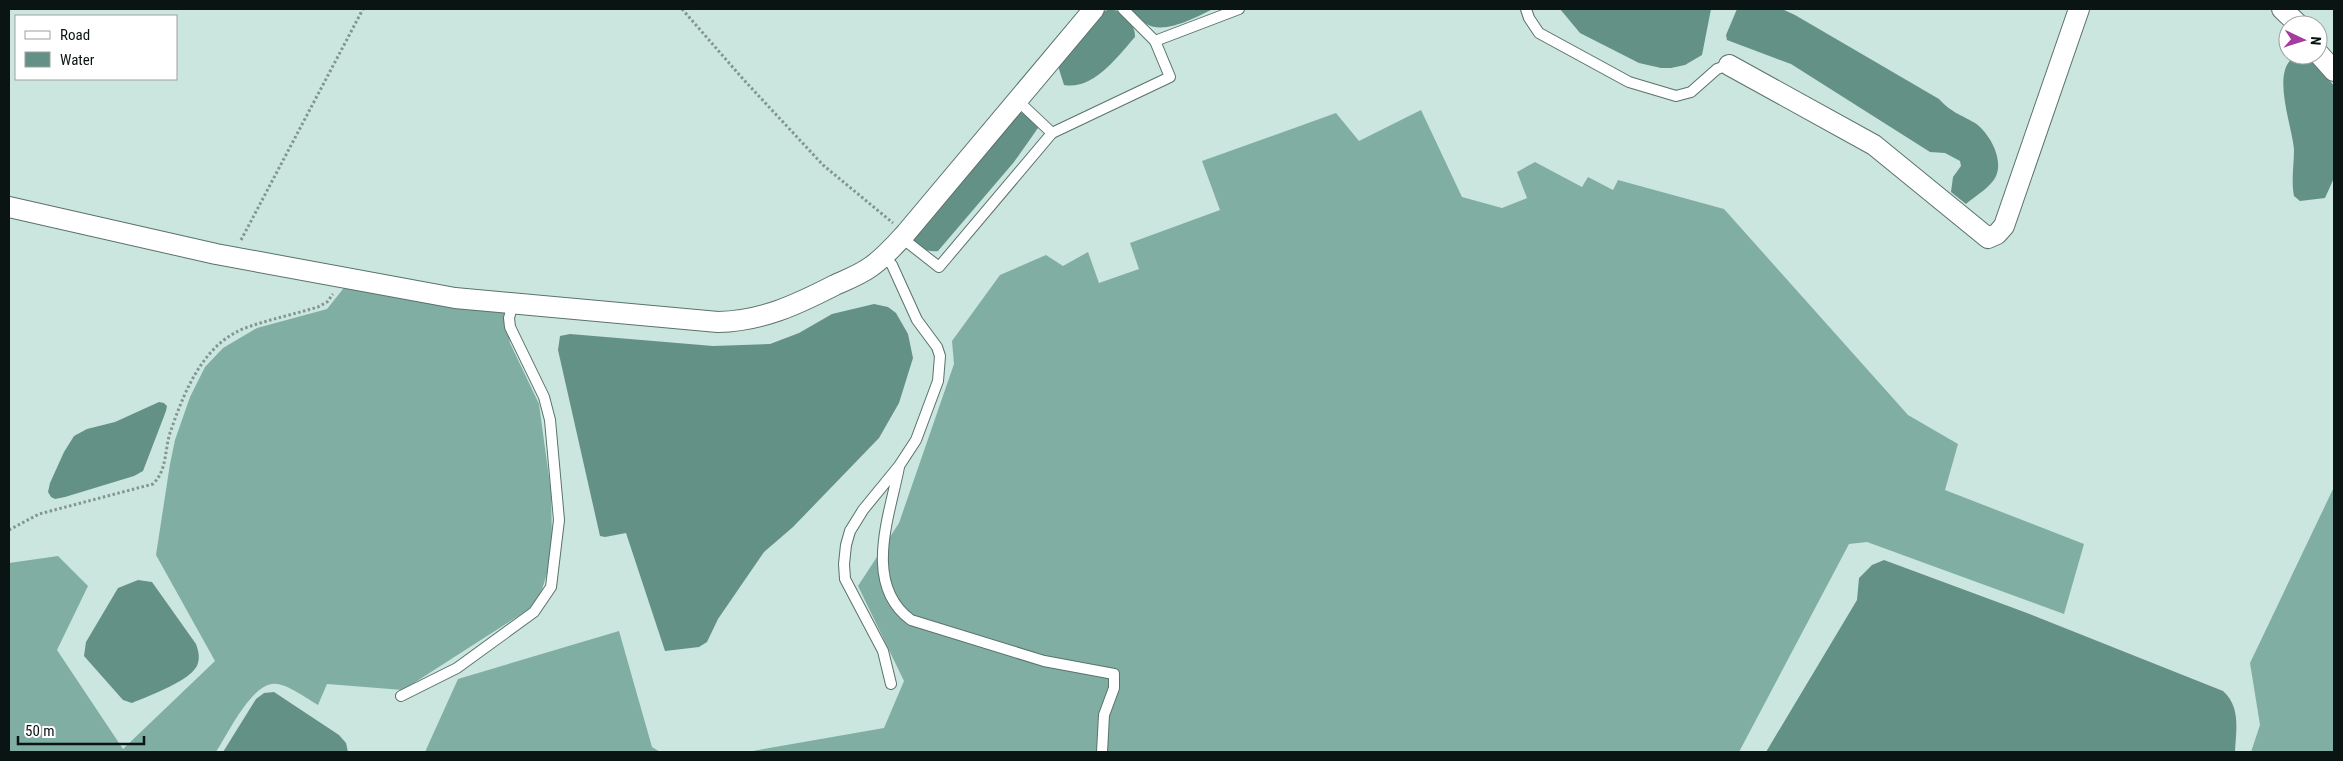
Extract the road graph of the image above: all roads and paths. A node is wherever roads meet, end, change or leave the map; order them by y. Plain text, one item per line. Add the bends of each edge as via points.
1 (363, 9) edge
2 (682, 9) edge
3 (1094, 9) edge
4 (1123, 9) edge
5 (1239, 9) edge
6 (1526, 9) edge
7 (2080, 9) edge
8 (1155, 41) junction
9 (1729, 64) joint
10 (1017, 100) junction
11 (1052, 133) junction
12 (9, 207) edge
13 (904, 236) junction
14 (884, 256) junction
15 (232, 257) junction
16 (341, 278) junction
17 (513, 303) junction
18 (899, 466) junction
19 (9, 530) edge
20 (890, 684) dead end
21 (400, 696) dead end
22 (1102, 752) edge

1 - 15 path
2 - 13 path via 742,79 823,164
3 - 10 street
4 - 8 lane
5 - 8 lane
6 - 9 lane via 1539,33 1628,82 1676,96 1691,92 1716,69
7 - 9 street via 2004,226 1988,238 1874,145
8 - 11 lane via 1170,77
10 - 11 lane
10 - 13 street
11 - 13 lane via 939,267
12 - 15 street
13 - 14 street
14 - 17 street via 869,268 789,308 736,322
14 - 18 lane via 940,356 938,381 916,440
15 - 16 street
16 - 17 street via 456,298
16 - 19 path via 327,302 248,327 212,350 192,377 168,439 162,472 153,484 44,512
17 - 21 lane via 510,327 544,397 550,420 559,520 551,587 534,612 473,657
18 - 20 lane via 850,531 844,564 846,579 883,651
18 - 22 lane via 883,552 885,576 892,599 912,620 1044,661 1114,674 1114,688 1104,715

